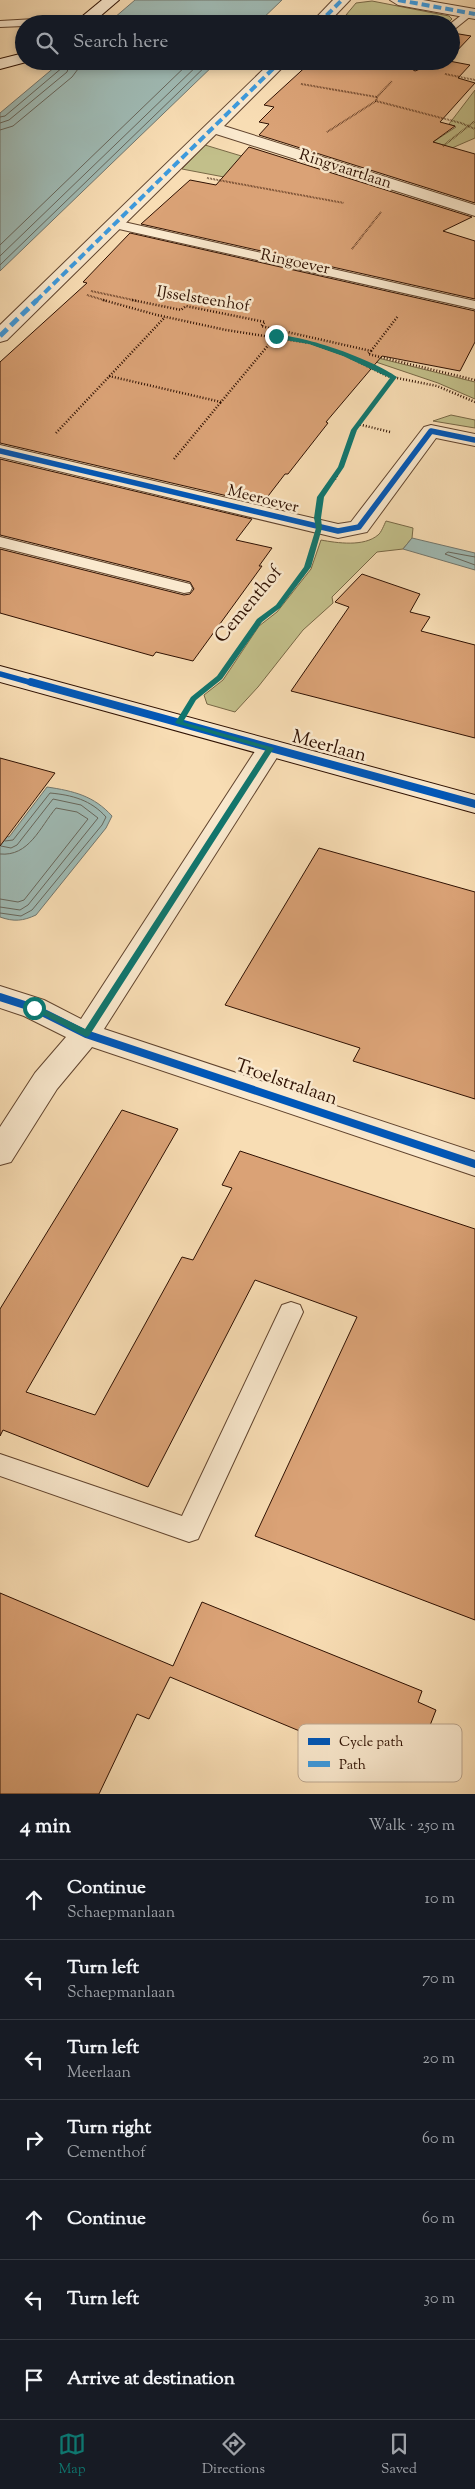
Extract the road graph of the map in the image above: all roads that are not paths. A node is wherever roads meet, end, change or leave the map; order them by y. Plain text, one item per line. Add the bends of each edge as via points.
1 (112, 0) edge
2 (342, 0) edge
3 (398, 0) edge
4 (471, 14) edge
5 (93, 15) edge
6 (327, 15) edge
7 (460, 22) edge
8 (0, 24) edge
9 (15, 24) edge
10 (15, 60) edge
11 (0, 64) edge
12 (272, 70) edge
13 (214, 128) junction
14 (475, 212) edge
15 (115, 224) junction
16 (475, 305) edge
17 (0, 336) edge
18 (475, 440) edge
19 (0, 451) edge
20 (0, 542) edge
21 (184, 588) dead end
22 (0, 674) edge
23 (270, 748) junction
24 (475, 804) edge
25 (0, 998) edge
26 (86, 1034) junction
27 (0, 1153) edge
28 (475, 1164) edge
29 (290, 1312) dead end
30 (0, 1465) edge

1 - 5 street
2 - 6 street
3 - 4 street
4 - 7 lane
8 - 9 lane
10 - 11 street
12 - 13 street
13 - 14 street, Ringvaartlaan
13 - 15 street
15 - 16 lane, Ringoever
15 - 17 street
18 - 19 street, Meeroever via 431,431 359,527 338,531
20 - 21 lane
22 - 23 street, Meerlaan
23 - 24 street, Meerlaan
23 - 26 street
25 - 26 street, Troelstralaan via 34,1008
26 - 27 street via 46,1081
26 - 28 street, Troelstralaan
29 - 30 lane via 189,1530

